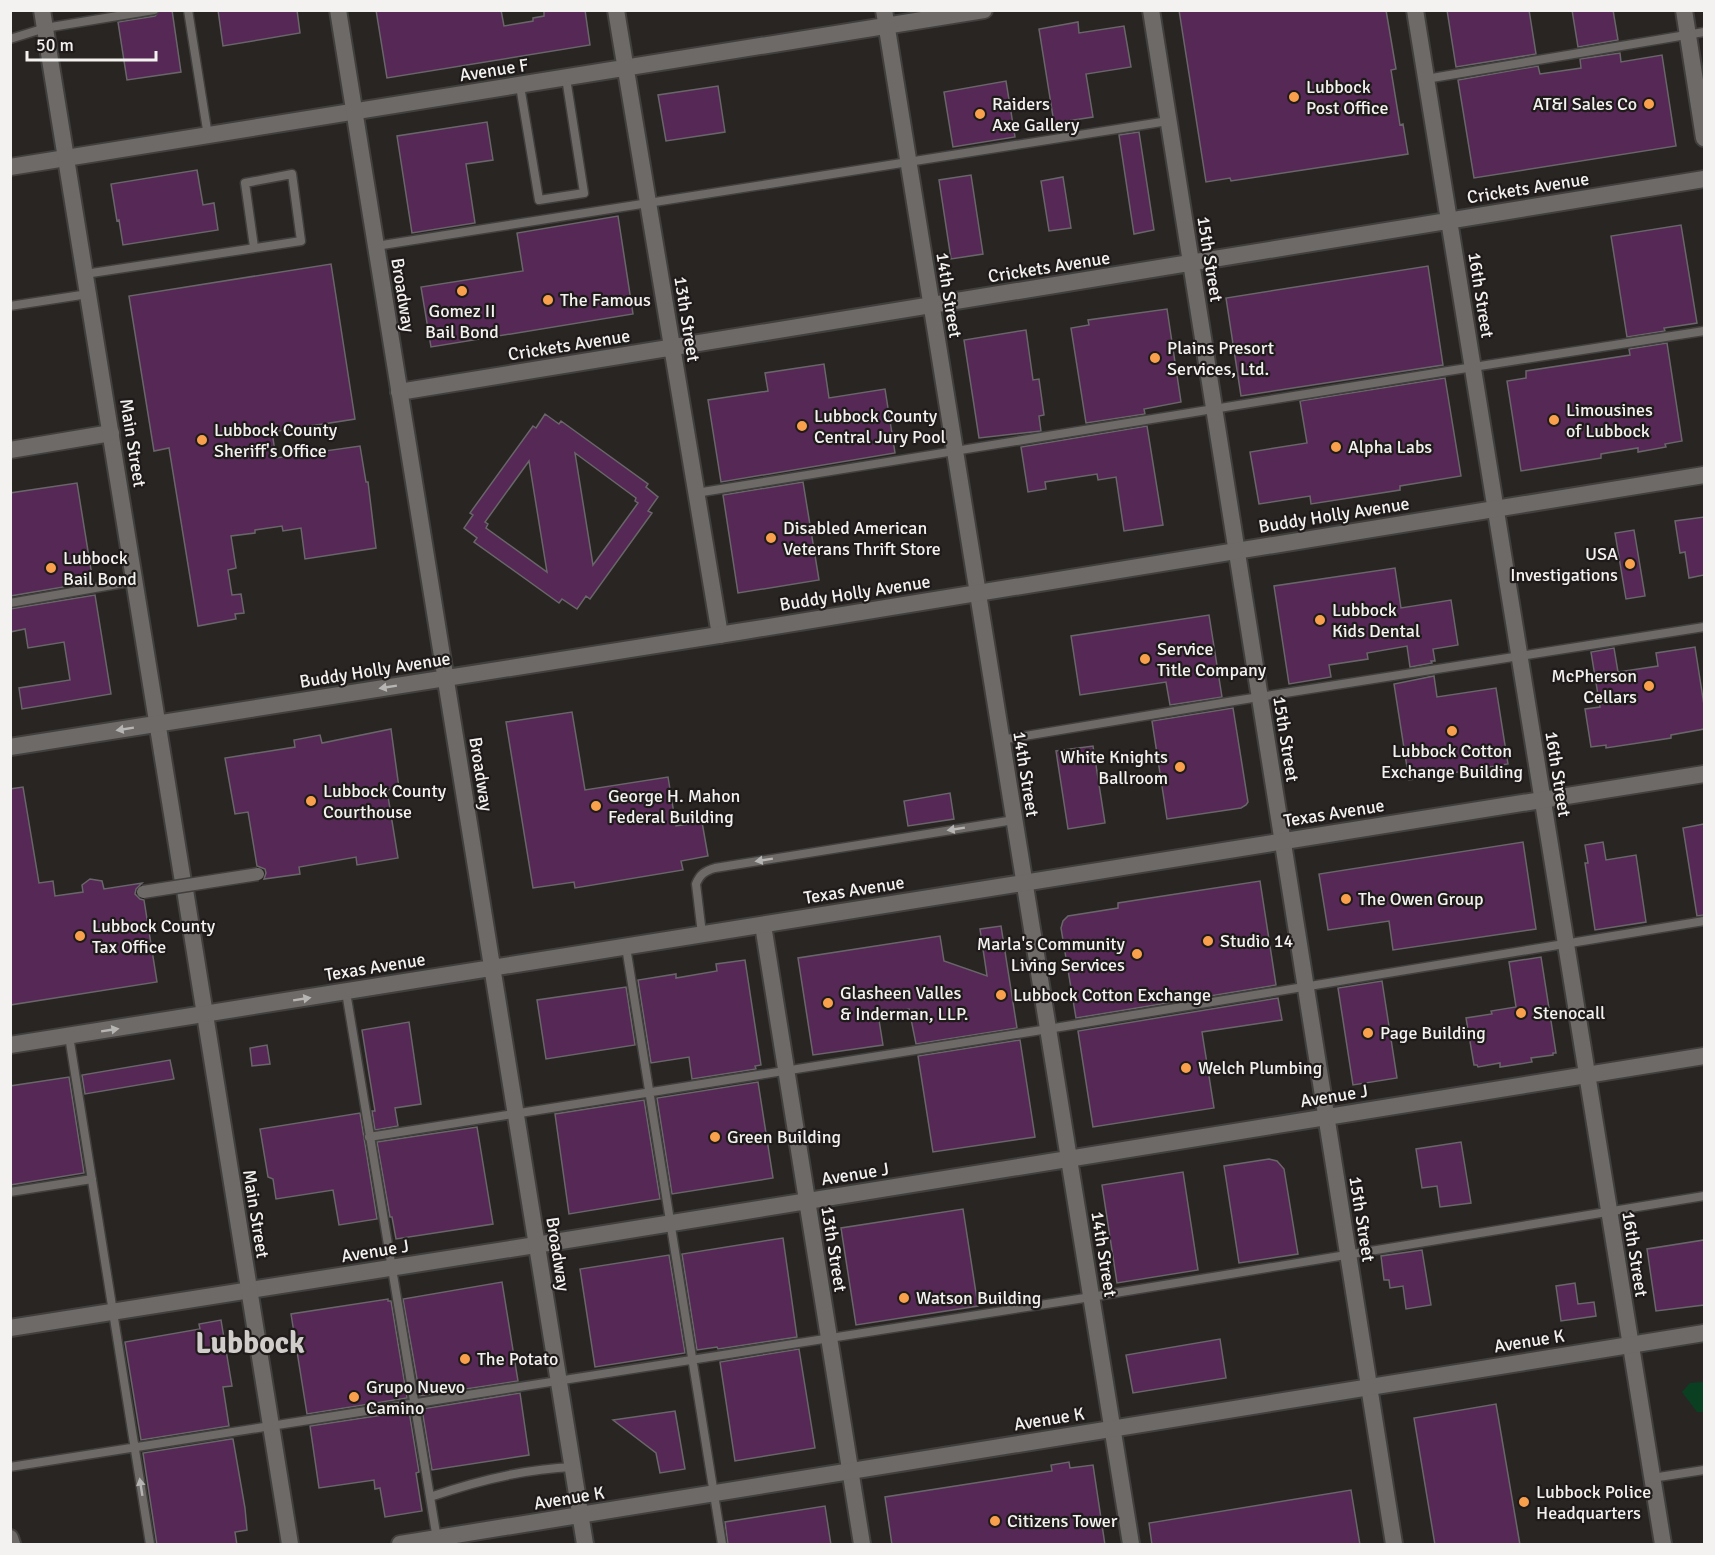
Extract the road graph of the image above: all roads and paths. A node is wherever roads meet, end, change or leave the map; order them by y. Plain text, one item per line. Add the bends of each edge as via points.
1 (42, 10) edge
2 (154, 10) edge
3 (188, 10) edge
4 (338, 10) edge
5 (616, 10) edge
6 (984, 10) edge
7 (1151, 10) edge
8 (1415, 10) edge
9 (1684, 10) edge
10 (885, 19) edge
11 (45, 28) junction
12 (1696, 34) edge
13 (10, 39) edge
14 (626, 69) junction
15 (566, 78) junction
16 (1426, 79) junction
17 (519, 86) junction
18 (354, 113) junction
19 (1168, 120) junction
20 (208, 136) junction
21 (1704, 138) edge
22 (65, 158) junction
23 (908, 160) junction
24 (10, 167) edge
25 (1704, 179) edge
26 (648, 204) junction
27 (1449, 221) junction
28 (376, 246) junction
29 (254, 247) junction
30 (1191, 263) junction
31 (85, 274) junction
32 (88, 294) junction
33 (931, 305) junction
34 (10, 306) edge
35 (1704, 331) edge
36 (672, 348) junction
37 (1473, 367) junction
38 (399, 392) junction
39 (1214, 409) junction
40 (111, 433) junction
41 (10, 450) edge
42 (954, 451) junction
43 (1704, 475) edge
44 (696, 493) junction
45 (1495, 509) junction
46 (1237, 551) junction
47 (135, 581) junction
48 (977, 593) junction
49 (10, 603) edge
50 (1704, 627) edge
51 (720, 635) junction
52 (1519, 656) junction
53 (446, 678) junction
54 (1260, 697) junction
55 (158, 723) junction
56 (1001, 740) junction
57 (10, 747) edge
58 (1704, 774) edge
59 (1542, 800) junction
60 (1014, 820) junction
61 (1283, 841) junction
62 (258, 874) dead end
63 (1024, 883) junction
64 (143, 892) dead end
65 (1704, 921) edge
66 (762, 925) junction
67 (702, 934) junction
68 (1565, 944) junction
69 (626, 947) junction
70 (492, 968) junction
71 (1305, 986) junction
72 (346, 992) junction
73 (204, 1014) junction
74 (1048, 1029) junction
75 (69, 1036) junction
76 (10, 1046) edge
77 (1704, 1056) edge
78 (786, 1071) junction
79 (1586, 1075) junction
80 (649, 1092) junction
81 (516, 1113) junction
82 (1326, 1117) junction
83 (369, 1137) junction
84 (1069, 1158) junction
85 (92, 1179) junction
86 (10, 1192) edge
87 (1704, 1196) edge
88 (807, 1201) junction
89 (1609, 1211) junction
90 (670, 1224) junction
91 (537, 1245) junction
92 (1348, 1253) junction
93 (391, 1268) junction
94 (249, 1291) junction
95 (1091, 1297) junction
96 (113, 1312) junction
97 (10, 1328) edge
98 (1704, 1333) edge
99 (829, 1338) junction
100 (1630, 1345) junction
101 (693, 1360) junction
102 (559, 1382) junction
103 (1369, 1387) junction
104 (414, 1404) junction
105 (270, 1425) junction
106 (1112, 1428) junction
107 (134, 1447) junction
108 (10, 1467) edge
109 (573, 1467) junction
110 (850, 1470) junction
111 (1704, 1470) edge
112 (1652, 1478) junction
113 (714, 1494) junction
114 (430, 1497) junction
115 (581, 1516) junction
116 (10, 1538) edge
117 (437, 1539) junction
118 (12, 1545) edge
119 (150, 1545) edge
120 (290, 1545) edge
121 (400, 1545) edge
122 (585, 1545) edge
123 (722, 1545) edge
124 (862, 1545) edge
125 (1131, 1545) edge
126 (1394, 1545) edge
127 (1663, 1545) edge

1 - 11 street, Main Street
2 - 11 lane
3 - 20 lane
4 - 18 street, Broadway
5 - 14 street, 13th Street
6 - 10 street, Avenue F
7 - 19 street, 15th Street
8 - 16 street, 16th Street
9 - 12 street
10 - 14 street, Avenue F
10 - 23 street, 14th Street
11 - 13 lane
11 - 22 street, Main Street
12 - 16 lane
12 - 21 street
14 - 15 street, Avenue F
14 - 26 street, 13th Street
15 - 17 street, Avenue F
15 - 17 lane via 584,193 539,200
16 - 27 street, 16th Street
17 - 18 street, Avenue F
18 - 20 street, Avenue F
18 - 28 street, Broadway
19 - 23 lane
19 - 30 street, 15th Street
20 - 22 street, Avenue F
22 - 24 street, Avenue F
22 - 31 street, Main Street
23 - 26 lane
23 - 33 street, 14th Street
25 - 27 street, Crickets Avenue
26 - 28 lane
26 - 36 street, 13th Street
27 - 30 street, Crickets Avenue
27 - 37 street, 16th Street
28 - 38 street, Broadway
29 - 29 lane via 301,241 292,174 245,183
29 - 31 lane
30 - 33 street, Crickets Avenue
30 - 39 street, 15th Street
31 - 32 street, Main Street
32 - 34 lane
32 - 40 street, Main Street
33 - 36 street, Crickets Avenue
33 - 42 street, 14th Street
35 - 37 lane
36 - 38 street, Crickets Avenue
36 - 44 street, 13th Street
37 - 39 lane
37 - 45 street, 16th Street
38 - 53 street, Broadway
39 - 42 lane
39 - 46 street, 15th Street
40 - 41 street
40 - 47 street, Main Street
42 - 44 lane
42 - 48 street, 14th Street
43 - 45 street, Buddy Holly Avenue
44 - 51 street, 13th Street
45 - 46 street, Buddy Holly Avenue
45 - 52 street, 16th Street
46 - 48 street, Buddy Holly Avenue
46 - 54 street, 15th Street
47 - 49 lane
47 - 55 street, Main Street
48 - 51 street, Buddy Holly Avenue
48 - 56 street, 14th Street
50 - 52 lane
51 - 53 street, Buddy Holly Avenue
52 - 54 lane
52 - 59 street, 16th Street
53 -> 55 street, Buddy Holly Avenue
53 - 70 street, Broadway
54 - 56 lane
54 - 61 street, 15th Street
55 -> 57 street, Buddy Holly Avenue
55 - 73 street, Main Street
56 - 60 street, 14th Street
58 - 59 street, Texas Avenue
59 - 61 street, Texas Avenue
59 - 68 street, 16th Street
60 - 63 street, 14th Street
60 -> 67 lane via 704,871 696,884
61 - 63 street, Texas Avenue
61 - 71 street, 15th Street
62 - 64 street, bridge
63 - 66 street, Texas Avenue
63 - 74 street, 14th Street
65 - 68 lane
66 - 67 street, Texas Avenue
66 - 78 street, 13th Street
67 - 69 street, Texas Avenue
68 - 71 lane
68 - 79 street, 16th Street
69 - 70 street, Texas Avenue
69 - 80 lane
70 - 72 street, Texas Avenue
70 - 81 street, Broadway
71 - 74 lane
71 - 82 street, 15th Street
73 -> 72 street, Texas Avenue
72 - 83 lane
75 -> 73 street, Texas Avenue
73 - 94 street, Main Street
74 - 78 lane
74 - 84 street, 14th Street
75 - 76 street, Texas Avenue
75 - 85 lane
77 - 79 street, Avenue J
78 - 80 lane
78 - 88 street, 13th Street
79 - 82 street, Avenue J
79 - 89 street, 16th Street
80 - 81 lane
80 - 90 lane
81 - 83 lane
81 - 91 street, Broadway
82 - 84 street, Avenue J
82 - 92 street, 15th Street
83 - 93 lane
84 - 88 street, Avenue J
84 - 95 street, 14th Street
85 - 86 lane
85 - 96 lane
87 - 89 lane
88 - 90 street, Avenue J
88 - 99 street, 13th Street
89 - 92 lane
89 - 100 street, 16th Street
90 - 91 street, Avenue J
90 - 101 lane
91 - 93 street, Avenue J
91 - 102 street, Broadway
92 - 95 lane
92 - 103 street, 15th Street
93 - 94 street, Avenue J
93 - 104 lane
94 - 96 street, Avenue J
94 - 105 street, Main Street
95 - 99 lane
95 - 106 street, 14th Street
96 - 97 street, Avenue J
96 - 107 lane
98 - 100 street, Avenue K
99 - 101 lane
99 - 110 street, 13th Street
100 - 103 street, Avenue K
100 - 112 street, 16th Street
101 - 102 lane
101 - 113 lane
102 - 104 lane
102 - 109 street, Broadway
103 - 106 street, Avenue K
103 - 126 street, 15th Street
104 - 105 lane
104 - 114 lane
105 - 107 lane
105 - 120 street, Main Street
106 - 110 street, Avenue K
106 - 125 street, 14th Street
107 - 108 lane
119 -> 107 lane
109 - 114 lane via 540,1468
109 - 115 street, Broadway
110 - 113 street, Avenue K
110 - 124 street, 13th Street
111 - 112 lane
112 - 127 street, 16th Street
113 - 115 street, Avenue K
113 - 123 lane
114 - 117 lane
115 - 117 street, Avenue K
115 - 122 street, Broadway
116 - 118 street
117 - 121 street, Avenue K

